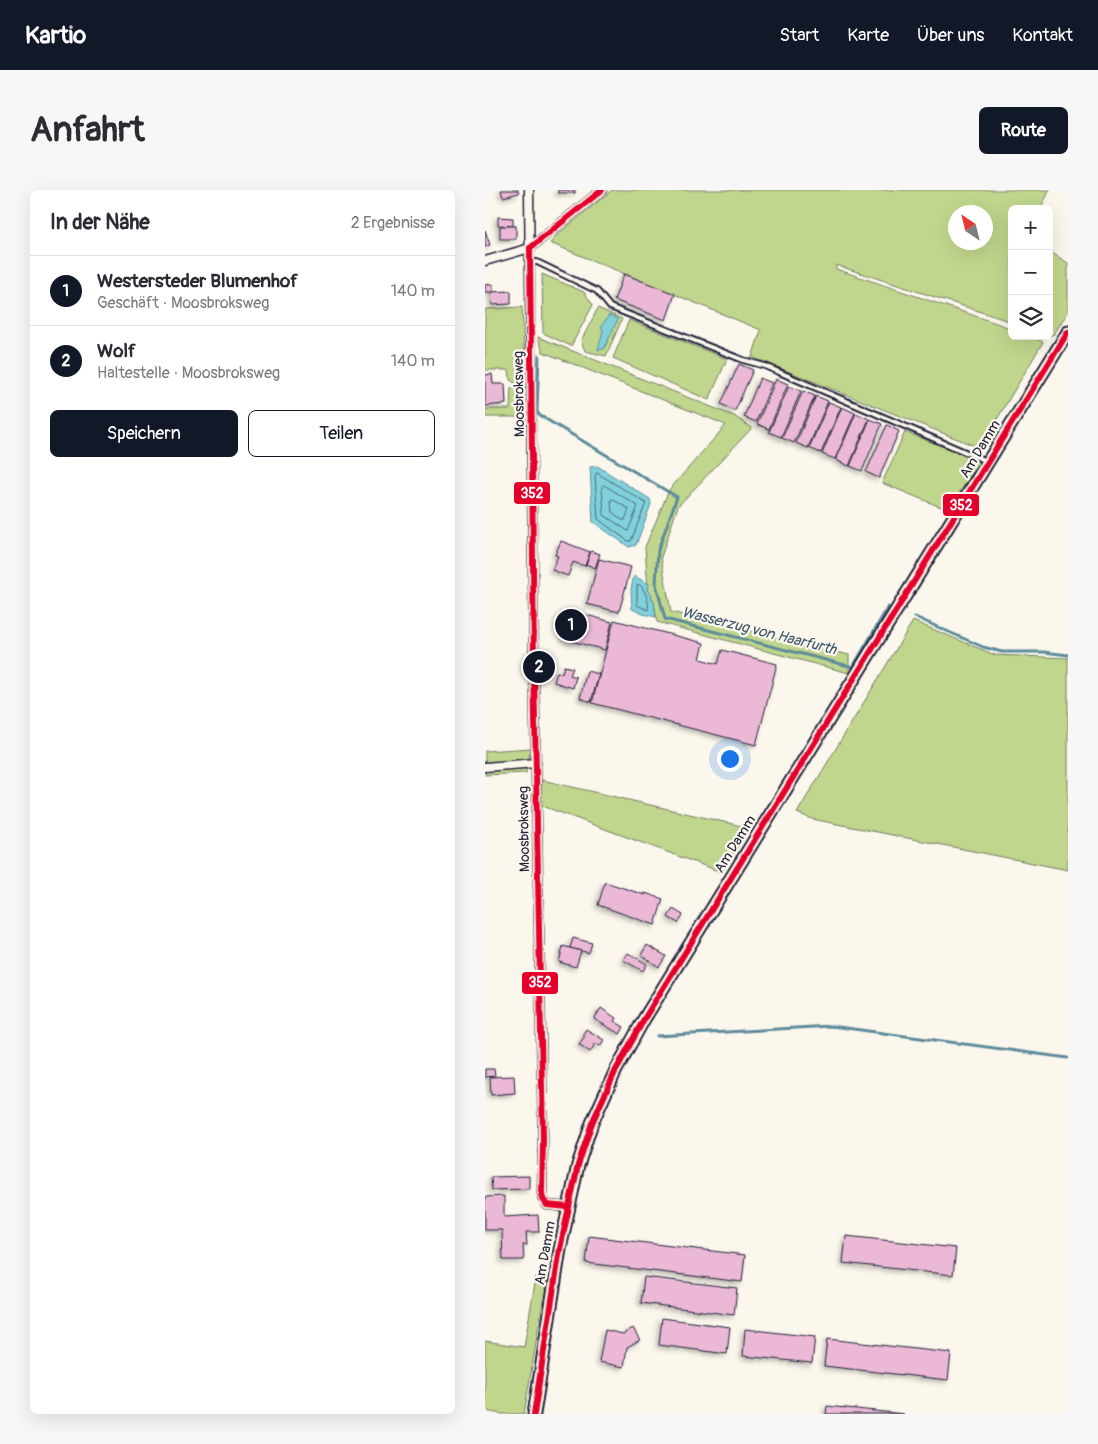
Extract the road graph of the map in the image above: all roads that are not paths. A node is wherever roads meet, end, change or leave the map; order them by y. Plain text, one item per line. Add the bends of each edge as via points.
1 (529, 190) edge
2 (602, 190) edge
3 (594, 193) edge
4 (529, 248) junction
5 (485, 261) edge
6 (530, 262) junction
7 (1068, 332) edge
8 (989, 462) junction
9 (536, 763) junction
10 (485, 767) edge
11 (568, 1207) junction
12 (534, 1414) edge

1 - 4 street, Moosbroksweg
2 - 3 street
3 - 4 street
4 - 5 street
4 - 6 street, Moosbroksweg
6 - 8 lane via 537,262 597,291 610,307 765,366
6 - 9 street, Moosbroksweg
7 - 8 main road, Am Damm
8 - 11 main road, Am Damm via 639,1028 592,1123
9 - 10 street
9 - 11 street, Moosbroksweg via 542,1193 547,1205
11 - 12 main road, Am Damm

